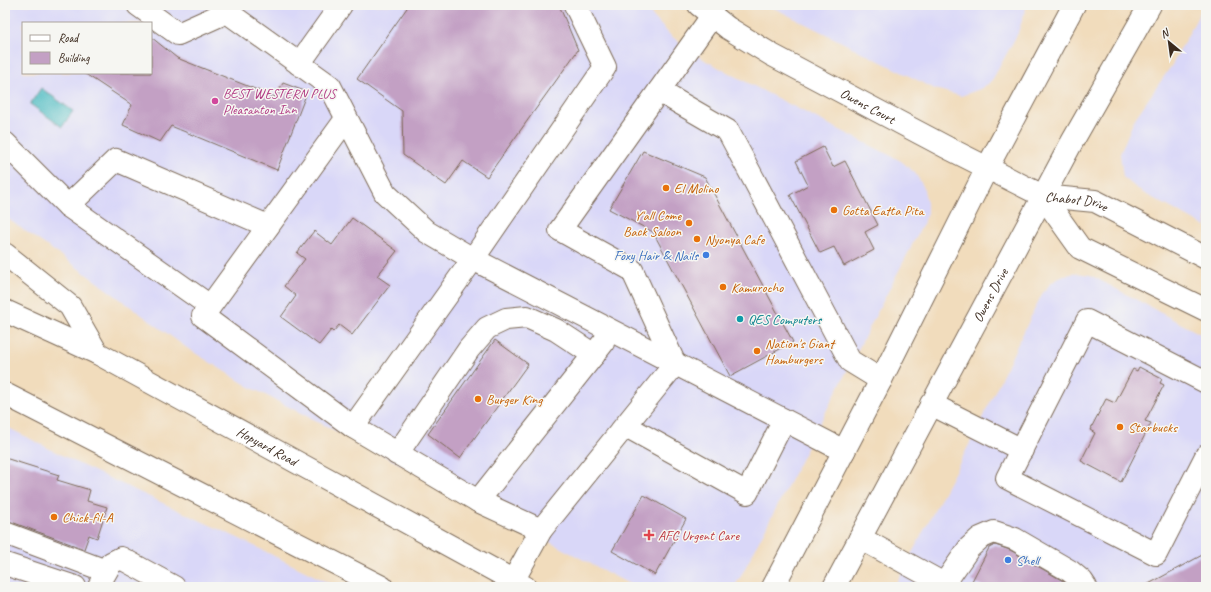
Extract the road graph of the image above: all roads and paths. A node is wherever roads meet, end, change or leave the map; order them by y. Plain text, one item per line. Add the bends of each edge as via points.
1 (138, 5) edge
2 (341, 5) edge
3 (575, 5) edge
4 (1074, 5) edge
5 (1150, 5) edge
6 (229, 8) edge
7 (706, 10) edge
8 (299, 64) junction
9 (659, 91) junction
10 (346, 119) junction
11 (5, 143) edge
12 (987, 168) junction
13 (1043, 196) junction
14 (68, 206) junction
15 (268, 226) junction
16 (5, 254) edge
17 (1206, 258) edge
18 (473, 259) junction
19 (210, 306) junction
20 (1206, 310) edge
21 (5, 311) edge
22 (613, 331) junction
23 (97, 353) junction
24 (594, 355) junction
25 (675, 364) junction
26 (881, 380) junction
27 (1206, 382) edge
28 (5, 394) edge
29 (932, 404) junction
30 (784, 420) junction
31 (626, 426) junction
32 (353, 427) junction
33 (1022, 450) junction
34 (844, 451) junction
35 (397, 454) junction
36 (1206, 456) edge
37 (478, 501) junction
38 (541, 530) junction
39 (5, 533) edge
40 (860, 538) junction
41 (5, 564) edge
42 (102, 579) edge
43 (519, 584) edge
44 (945, 585) edge
45 (75, 587) edge
46 (174, 587) edge
47 (382, 587) edge
48 (773, 587) edge
49 (834, 587) edge
50 (1086, 587) edge

1 - 6 main road via 178,34
2 - 8 main road
3 - 18 main road via 605,68
4 - 12 main road
5 - 13 main road, Owens Drive
6 - 8 main road
7 - 9 main road
7 - 12 main road, Owens Court via 728,28 772,55
8 - 10 main road via 330,86
9 - 25 main road via 560,230 632,270
9 - 26 main road via 728,131 850,361
10 - 15 main road
10 - 18 main road via 385,193 427,232
11 - 14 main road
12 - 13 main road, Owens Court
12 - 26 main road
13 - 17 main road, Chabot Drive via 1095,201
13 - 20 main road, Chabot Drive via 1080,248
13 - 29 main road, Owens Drive
14 - 15 main road via 116,160
14 - 19 main road
15 - 19 main road
16 - 23 main road via 70,306
18 - 22 main road
18 - 32 main road
19 - 32 main road via 203,316
21 - 23 main road, Hopyard Road
22 - 24 main road
22 - 25 main road
23 - 43 main road, Hopyard Road
24 - 35 main road via 556,330 527,317 506,319 488,328 469,349
24 - 37 main road
25 - 30 main road
25 - 31 main road
26 - 34 main road
27 - 33 main road via 1087,321
28 - 47 main road
29 - 33 main road
29 - 40 main road, Owens Drive
30 - 31 main road via 746,493
30 - 34 main road
31 - 38 main road
32 - 35 main road
33 - 36 main road via 1007,478 1156,554
34 - 48 main road
35 - 37 main road
37 - 38 main road
38 - 43 main road
39 - 42 main road
40 - 44 main road
40 - 49 main road, Owens Drive
41 - 45 main road
42 - 46 main road via 111,563 121,558
44 - 50 main road via 969,548 980,538 994,532 1015,539 1070,571

